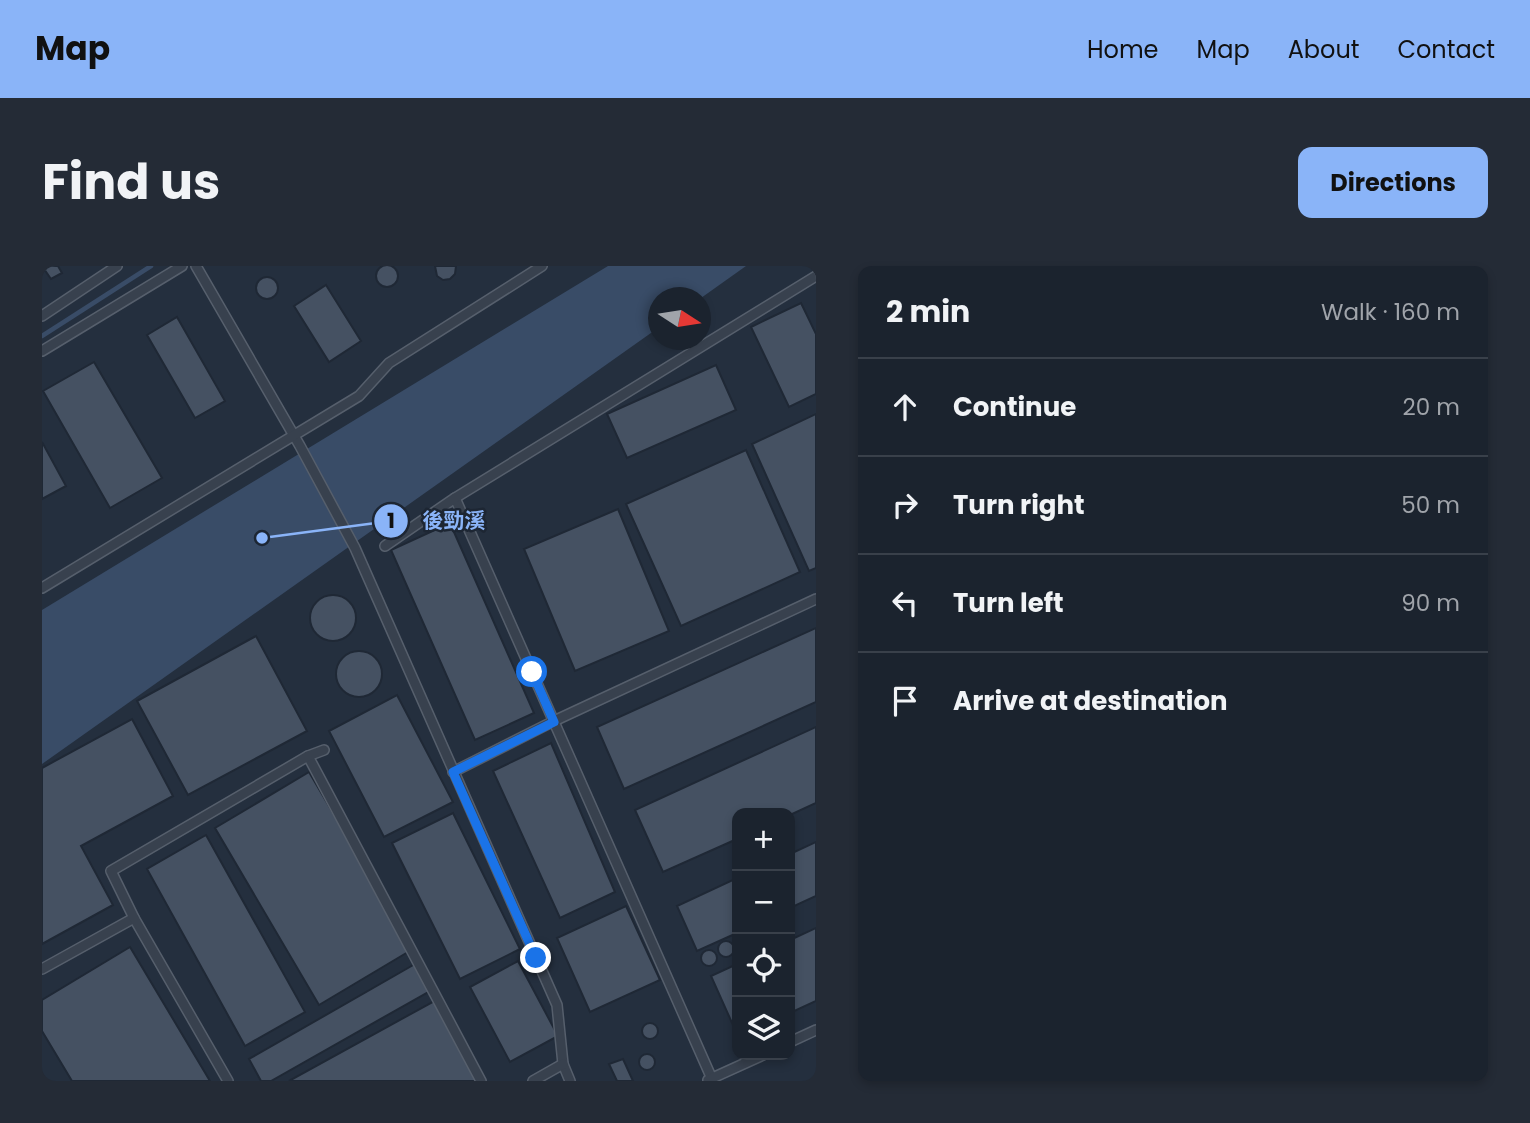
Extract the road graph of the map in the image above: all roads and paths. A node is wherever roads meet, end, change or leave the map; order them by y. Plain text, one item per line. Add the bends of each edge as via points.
1 (117, 266) edge
2 (182, 266) edge
3 (196, 266) edge
4 (541, 266) edge
5 (816, 276) edge
6 (42, 316) edge
7 (42, 351) edge
8 (293, 434) junction
9 (455, 498) junction
10 (385, 546) dead end
11 (42, 588) edge
12 (816, 599) edge
13 (554, 722) junction
14 (324, 750) dead end
15 (308, 756) junction
16 (453, 772) junction
17 (134, 918) junction
18 (42, 969) edge
19 (816, 1030) edge
20 (795, 1040) edge
21 (752, 1060) edge
22 (563, 1064) junction
23 (709, 1080) edge
24 (228, 1081) edge
25 (481, 1081) edge
26 (533, 1081) edge
27 (570, 1081) edge

1 - 6 lane
2 - 7 lane
3 - 8 lane
4 - 8 lane via 389,363 359,396
5 - 9 lane
8 - 11 lane
8 - 16 lane via 355,548
9 - 10 lane
9 - 13 lane
12 - 13 lane
13 - 16 lane
13 - 23 lane
14 - 15 lane
15 - 17 lane via 111,871
15 - 25 lane
16 - 22 lane via 557,1005
17 - 18 lane
17 - 24 lane
19 - 20 lane
21 - 23 lane
22 - 26 lane
22 - 27 lane

